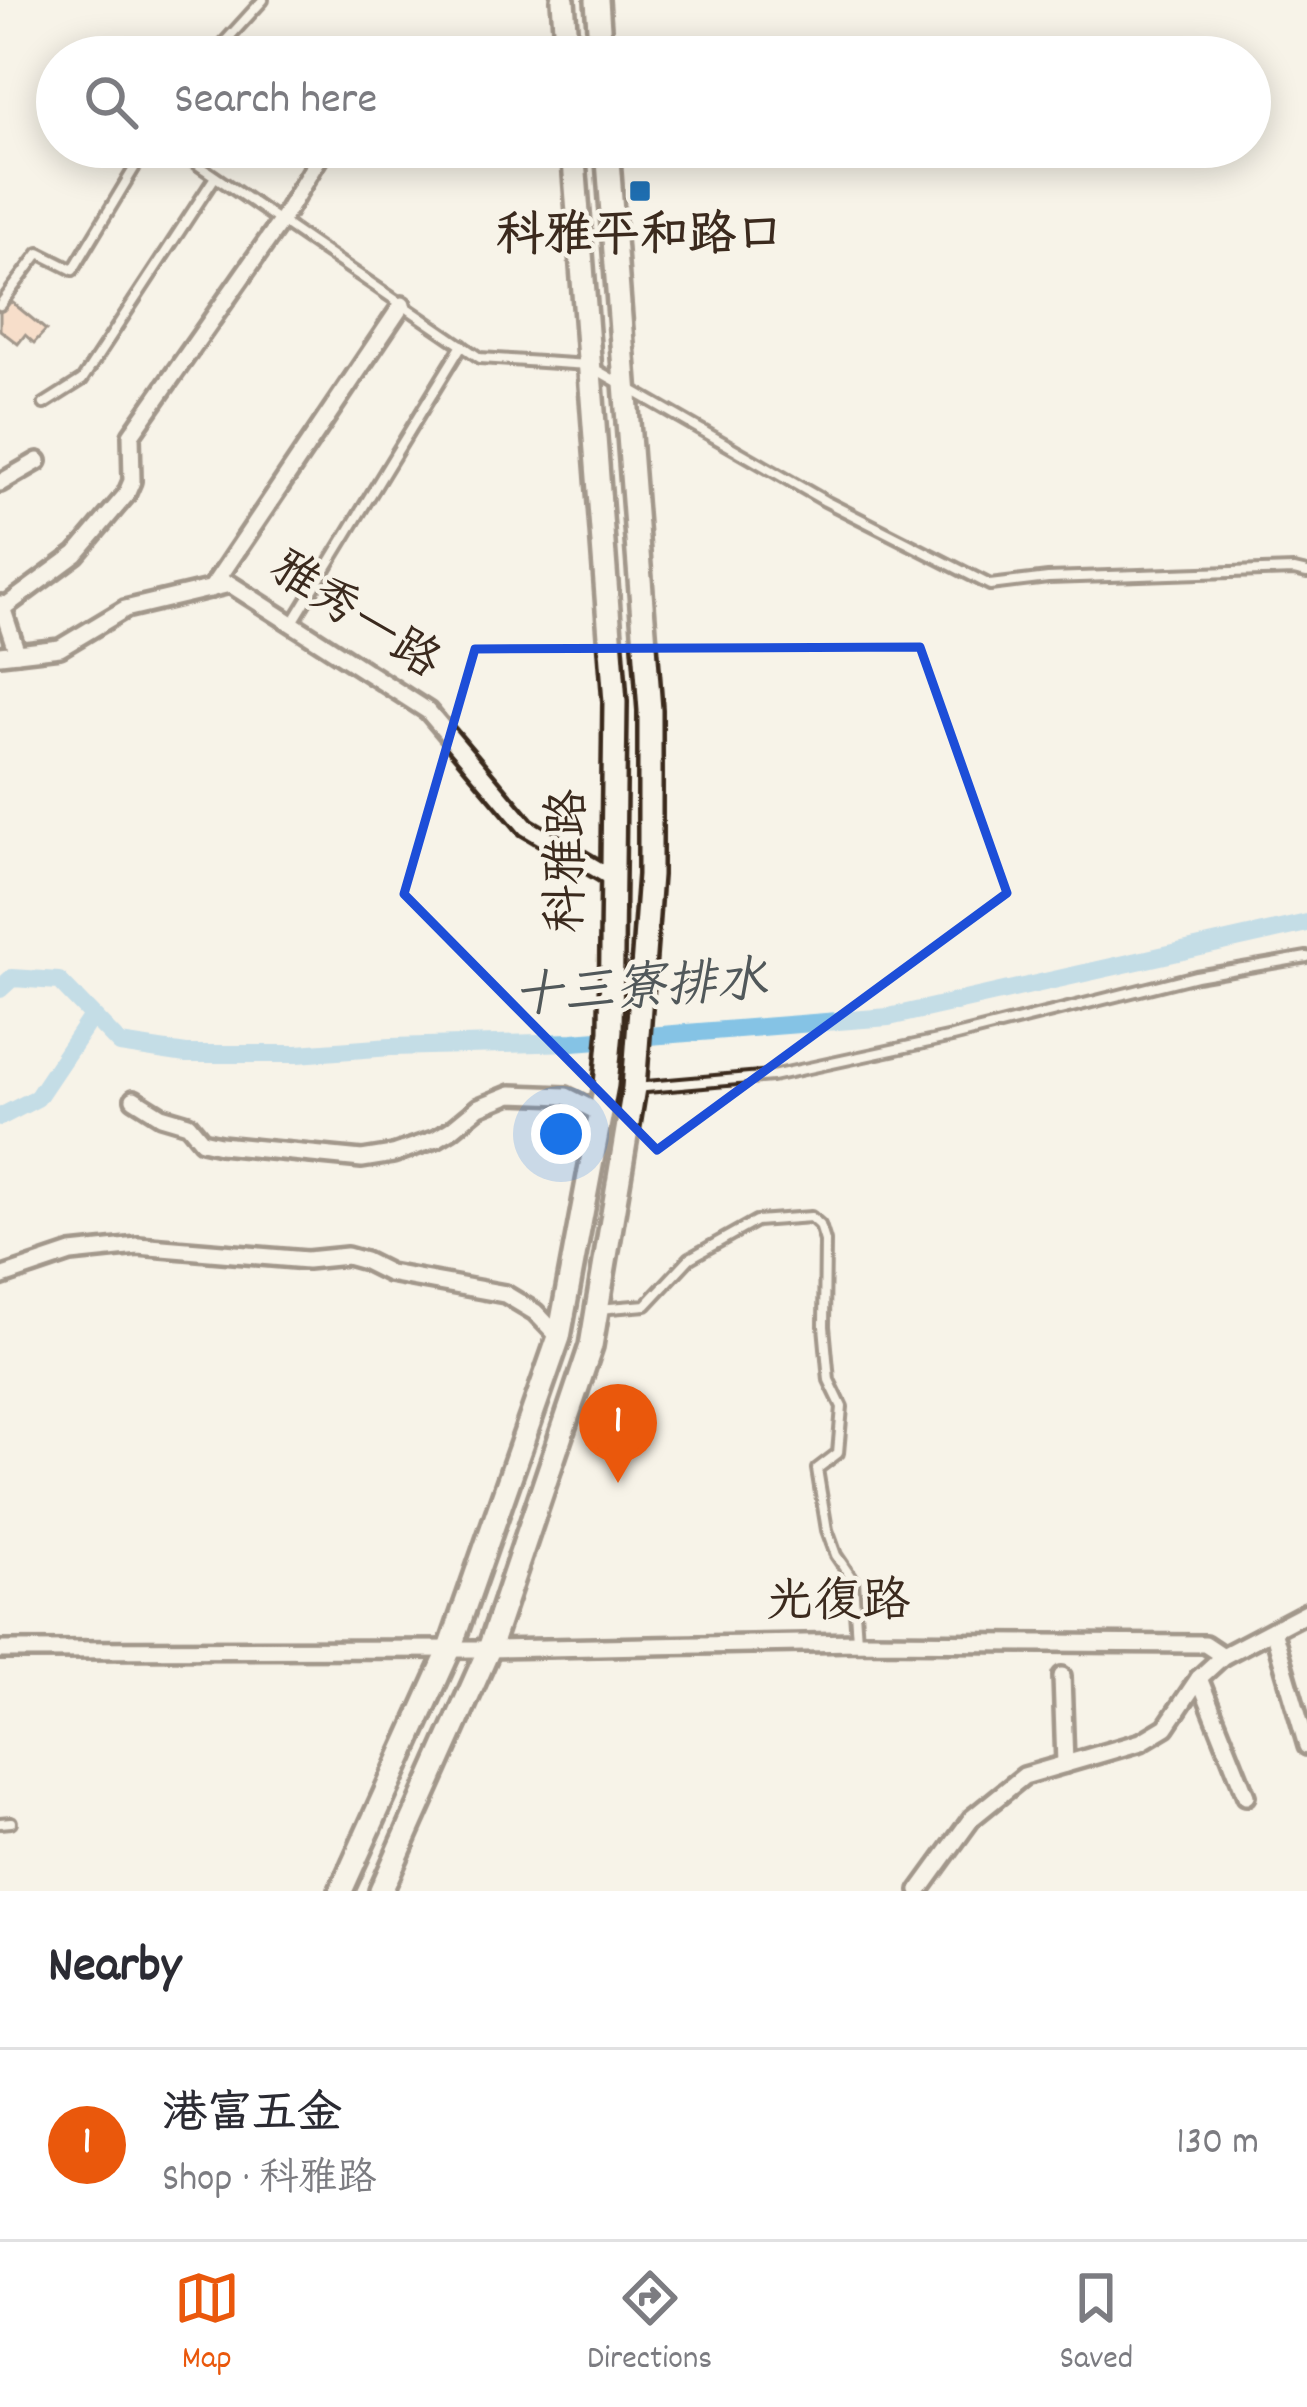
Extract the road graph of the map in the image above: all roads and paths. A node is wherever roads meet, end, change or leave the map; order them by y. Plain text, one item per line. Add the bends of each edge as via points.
1 (263, 0) edge
2 (563, 0) edge
3 (597, 0) edge
4 (231, 36) edge
5 (566, 36) edge
6 (600, 36) edge
7 (134, 168) edge
8 (202, 168) edge
9 (313, 168) edge
10 (574, 168) edge
11 (608, 168) edge
12 (215, 177) junction
13 (281, 221) junction
14 (402, 304) junction
15 (0, 305) edge
16 (461, 345) junction
17 (588, 364) junction
18 (624, 386) junction
19 (44, 404) dead end
20 (38, 461) dead end
21 (0, 483) edge
22 (1307, 572) edge
23 (211, 589) junction
24 (2, 604) edge
25 (292, 624) junction
26 (9, 654) edge
27 (612, 878) junction
28 (1307, 957) edge
29 (634, 1088) junction
30 (134, 1099) dead end
31 (599, 1113) junction
32 (0, 1277) edge
33 (596, 1310) junction
34 (559, 1337) junction
35 (1307, 1612) edge
36 (1273, 1630) junction
37 (858, 1642) junction
38 (450, 1649) junction
39 (489, 1649) junction
40 (0, 1650) edge
41 (1223, 1655) junction
42 (1062, 1676) dead end
43 (1199, 1678) junction
44 (1307, 1746) edge
45 (1065, 1764) junction
46 (1246, 1796) dead end
47 (341, 1891) edge
48 (381, 1891) edge
49 (920, 1891) edge

1 - 4 lane
2 - 5 street
3 - 6 street
7 - 15 lane via 73,271 39,253
8 - 12 lane
9 - 13 street
10 - 17 street, 科雅路
11 - 18 street, 科雅路
12 - 13 lane
12 - 19 lane via 82,380
13 - 14 lane
13 - 24 street via 131,435 126,495 76,554
14 - 16 lane
14 - 23 street
16 - 17 lane via 480,358
16 - 25 lane
17 - 18 lane
17 - 27 street, 科雅路 via 615,702
18 - 22 lane via 990,584
18 - 29 street, 科雅路 via 650,710 650,875
20 - 21 street
23 - 25 street, 雅秀一路 via 230,584
23 - 26 street, 雅秀一路 via 125,609 60,648
24 - 26 street
25 - 27 street, 雅秀一路 via 428,711 526,827
27 - 31 street, 科雅路 via 610,1031
28 - 29 lane via 772,1076
29 - 33 street, 科雅路
30 - 31 street via 188,1124 202,1141 362,1159 436,1138 511,1094 566,1096
31 - 34 street, 科雅路
32 - 34 street via 71,1253 138,1246 347,1256 389,1273 505,1294
33 - 37 lane via 646,1305 690,1258 756,1221 811,1217 820,1225 827,1362 842,1430 838,1453 818,1469 827,1530 853,1580
33 - 39 street, 科雅路 via 591,1346
34 - 38 street, 科雅路
35 - 36 street
36 - 41 street
36 - 44 street
37 - 39 street, 光復路
37 - 41 street, 光復路 via 1205,1644
38 - 39 street, 光復路
38 - 40 street, 光復路
38 - 47 street, 科雅路
39 - 48 street, 科雅路
41 - 43 street
42 - 45 street
43 - 45 street via 1166,1727
43 - 46 street
45 - 49 street via 1024,1776 972,1819

